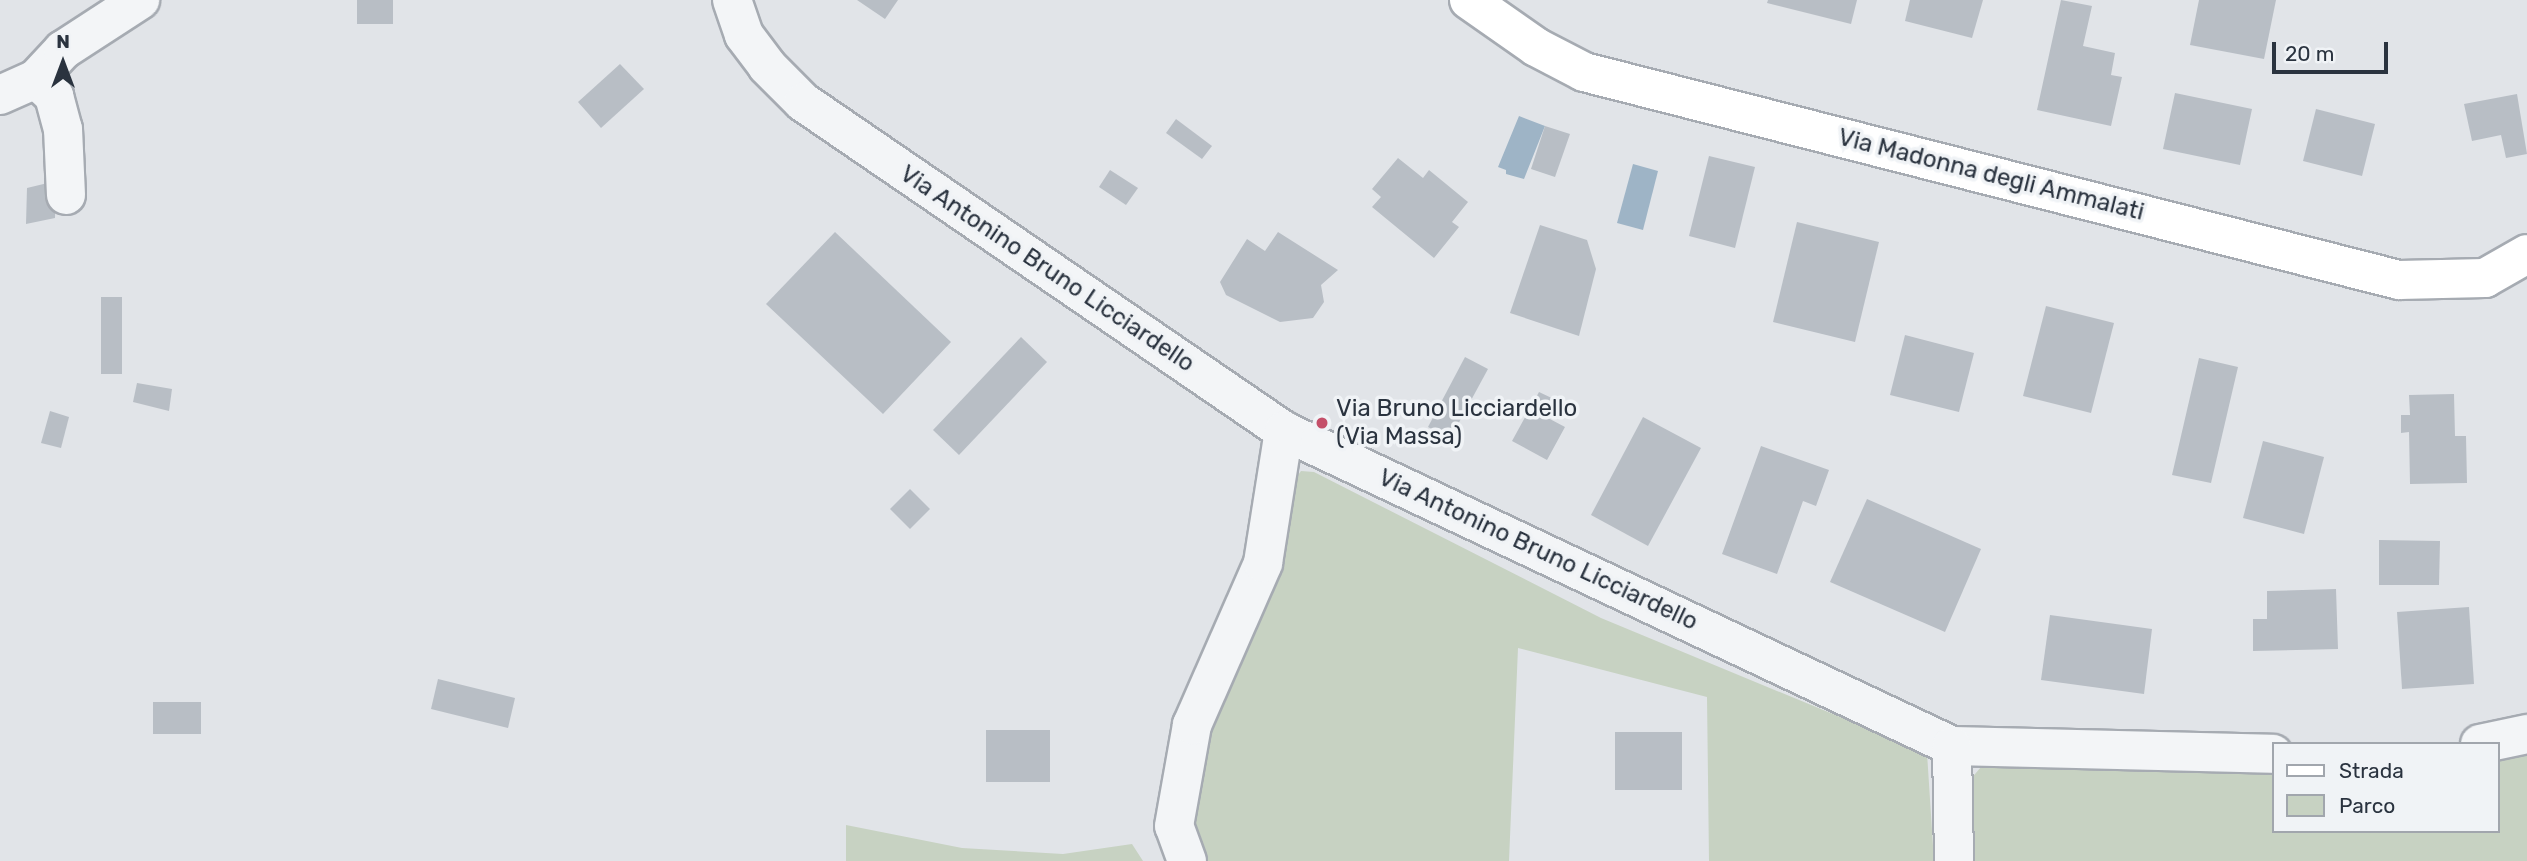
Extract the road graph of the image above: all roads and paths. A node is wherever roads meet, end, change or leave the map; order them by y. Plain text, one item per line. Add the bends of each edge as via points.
1 (140, 0) edge
2 (733, 0) edge
3 (1469, 0) edge
4 (36, 79) junction
5 (0, 95) edge
6 (66, 195) dead end
7 (2527, 254) edge
8 (1284, 430) junction
9 (2527, 734) edge
10 (2489, 742) edge
11 (1952, 746) junction
12 (2272, 754) edge
13 (1187, 861) edge
14 (1954, 861) edge

1 - 4 street via 63,50
2 - 8 street, Via Antonino Bruno Licciardello via 744,35 803,102
3 - 7 street, Via Madonna degli Ammalati via 1536,47 1584,72 2399,280 2485,278
4 - 5 street
4 - 6 street via 54,96 63,129
8 - 11 street, Via Antonino Bruno Licciardello
8 - 13 street via 1263,563 1192,725 1174,826
9 - 10 street
11 - 12 street, Via Antonino Bruno Licciardello
11 - 14 street

